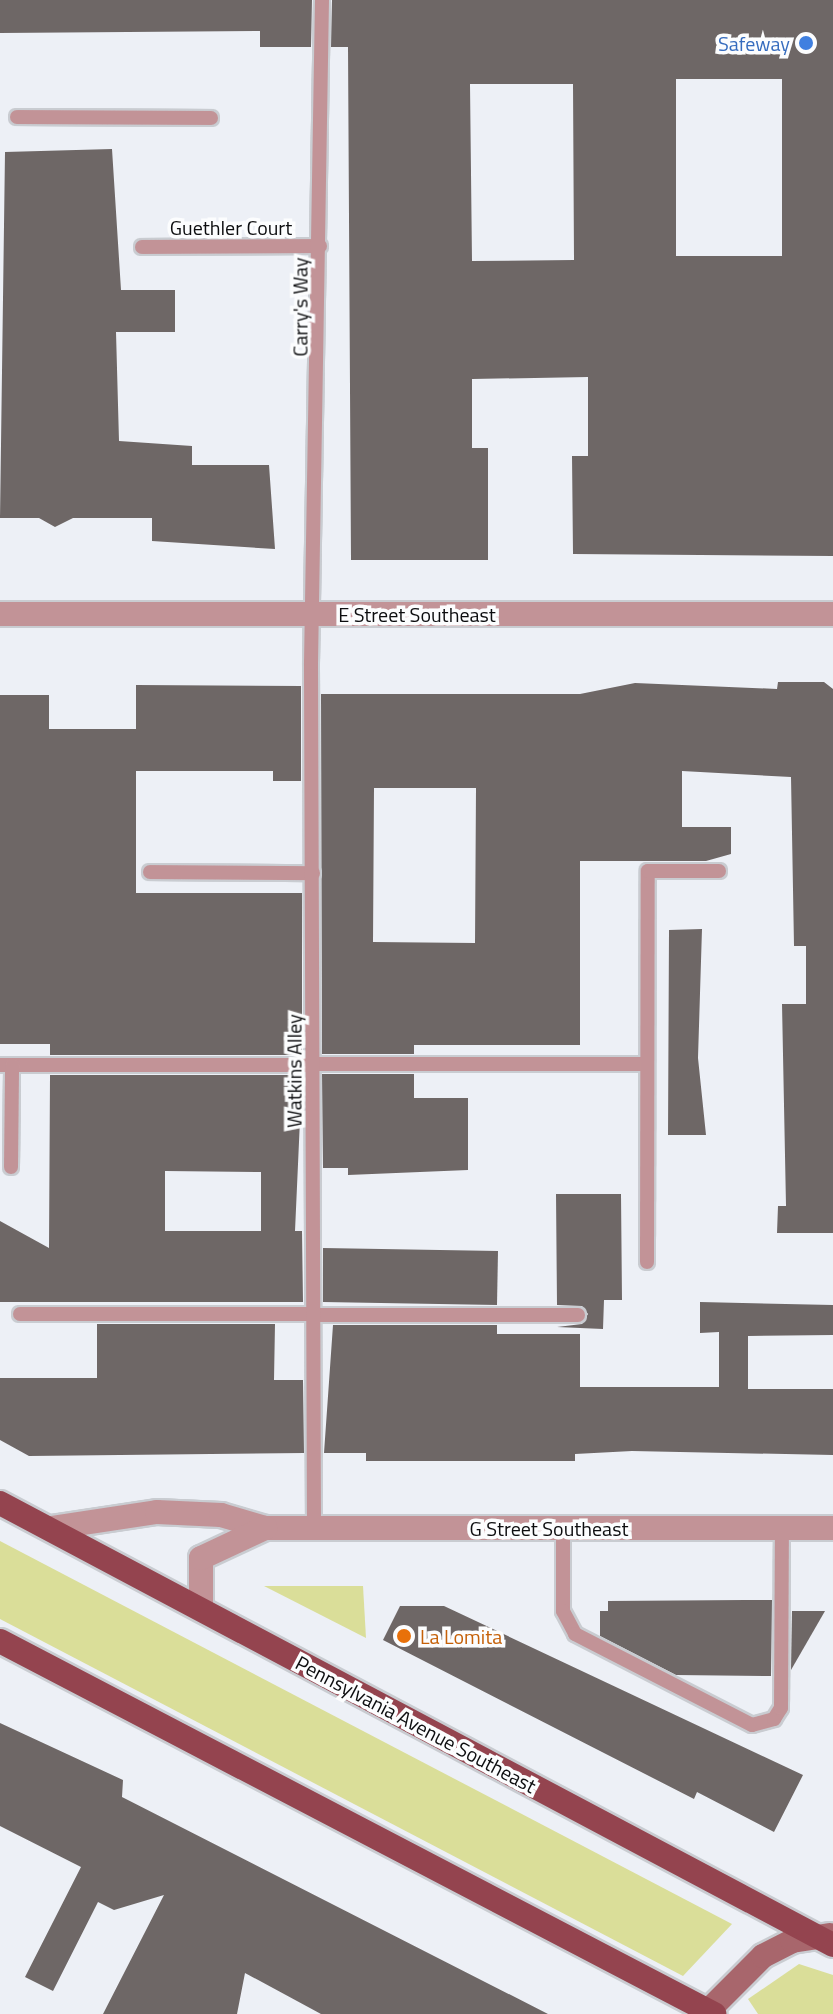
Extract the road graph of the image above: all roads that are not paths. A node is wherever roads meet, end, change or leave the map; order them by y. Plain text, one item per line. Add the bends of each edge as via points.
1 (322, 0) edge
2 (17, 117) dead end
3 (211, 118) dead end
4 (320, 246) junction
5 (142, 247) dead end
6 (0, 614) edge
7 (314, 614) junction
8 (833, 614) edge
9 (719, 871) dead end
10 (150, 872) dead end
11 (313, 873) junction
12 (647, 1064) junction
13 (6, 1065) edge
14 (314, 1065) junction
15 (11, 1167) dead end
16 (647, 1262) dead end
17 (314, 1313) junction
18 (20, 1314) dead end
19 (578, 1315) dead end
20 (0, 1503) edge
21 (51, 1528) junction
22 (265, 1528) junction
23 (314, 1528) junction
24 (563, 1528) junction
25 (782, 1528) junction
26 (833, 1528) edge
27 (201, 1608) junction
28 (0, 1641) edge
29 (828, 1939) edge
30 (709, 2013) edge

1 - 4 lane, Carry's Way
2 - 3 lane
4 - 5 lane, Guethler Court
4 - 7 lane, Carry's Way
6 - 7 street, E Street Southeast
7 - 8 street, E Street Southeast
7 - 11 lane, Watkins Alley
9 - 12 lane via 648,871
10 - 11 lane
11 - 14 lane, Watkins Alley
12 - 14 lane
12 - 16 lane
13 - 14 lane
13 - 15 lane
14 - 17 lane, Watkins Alley
17 - 18 lane
17 - 19 lane
17 - 23 lane, Watkins Alley
20 - 21 main road, Pennsylvania Avenue Southeast
21 - 22 street, G Street Southeast via 157,1512 221,1515
21 - 27 main road, Pennsylvania Avenue Southeast
22 - 23 street, G Street Southeast
22 - 27 street, G Street Southeast via 201,1558
23 - 24 street, G Street Southeast
24 - 25 street, G Street Southeast
24 - 25 lane via 563,1611 575,1634 752,1725 774,1719 781,1708
25 - 26 street, G Street Southeast
27 - 29 main road, Pennsylvania Avenue Southeast
28 - 30 main road
29 - 30 main road via 763,1956

